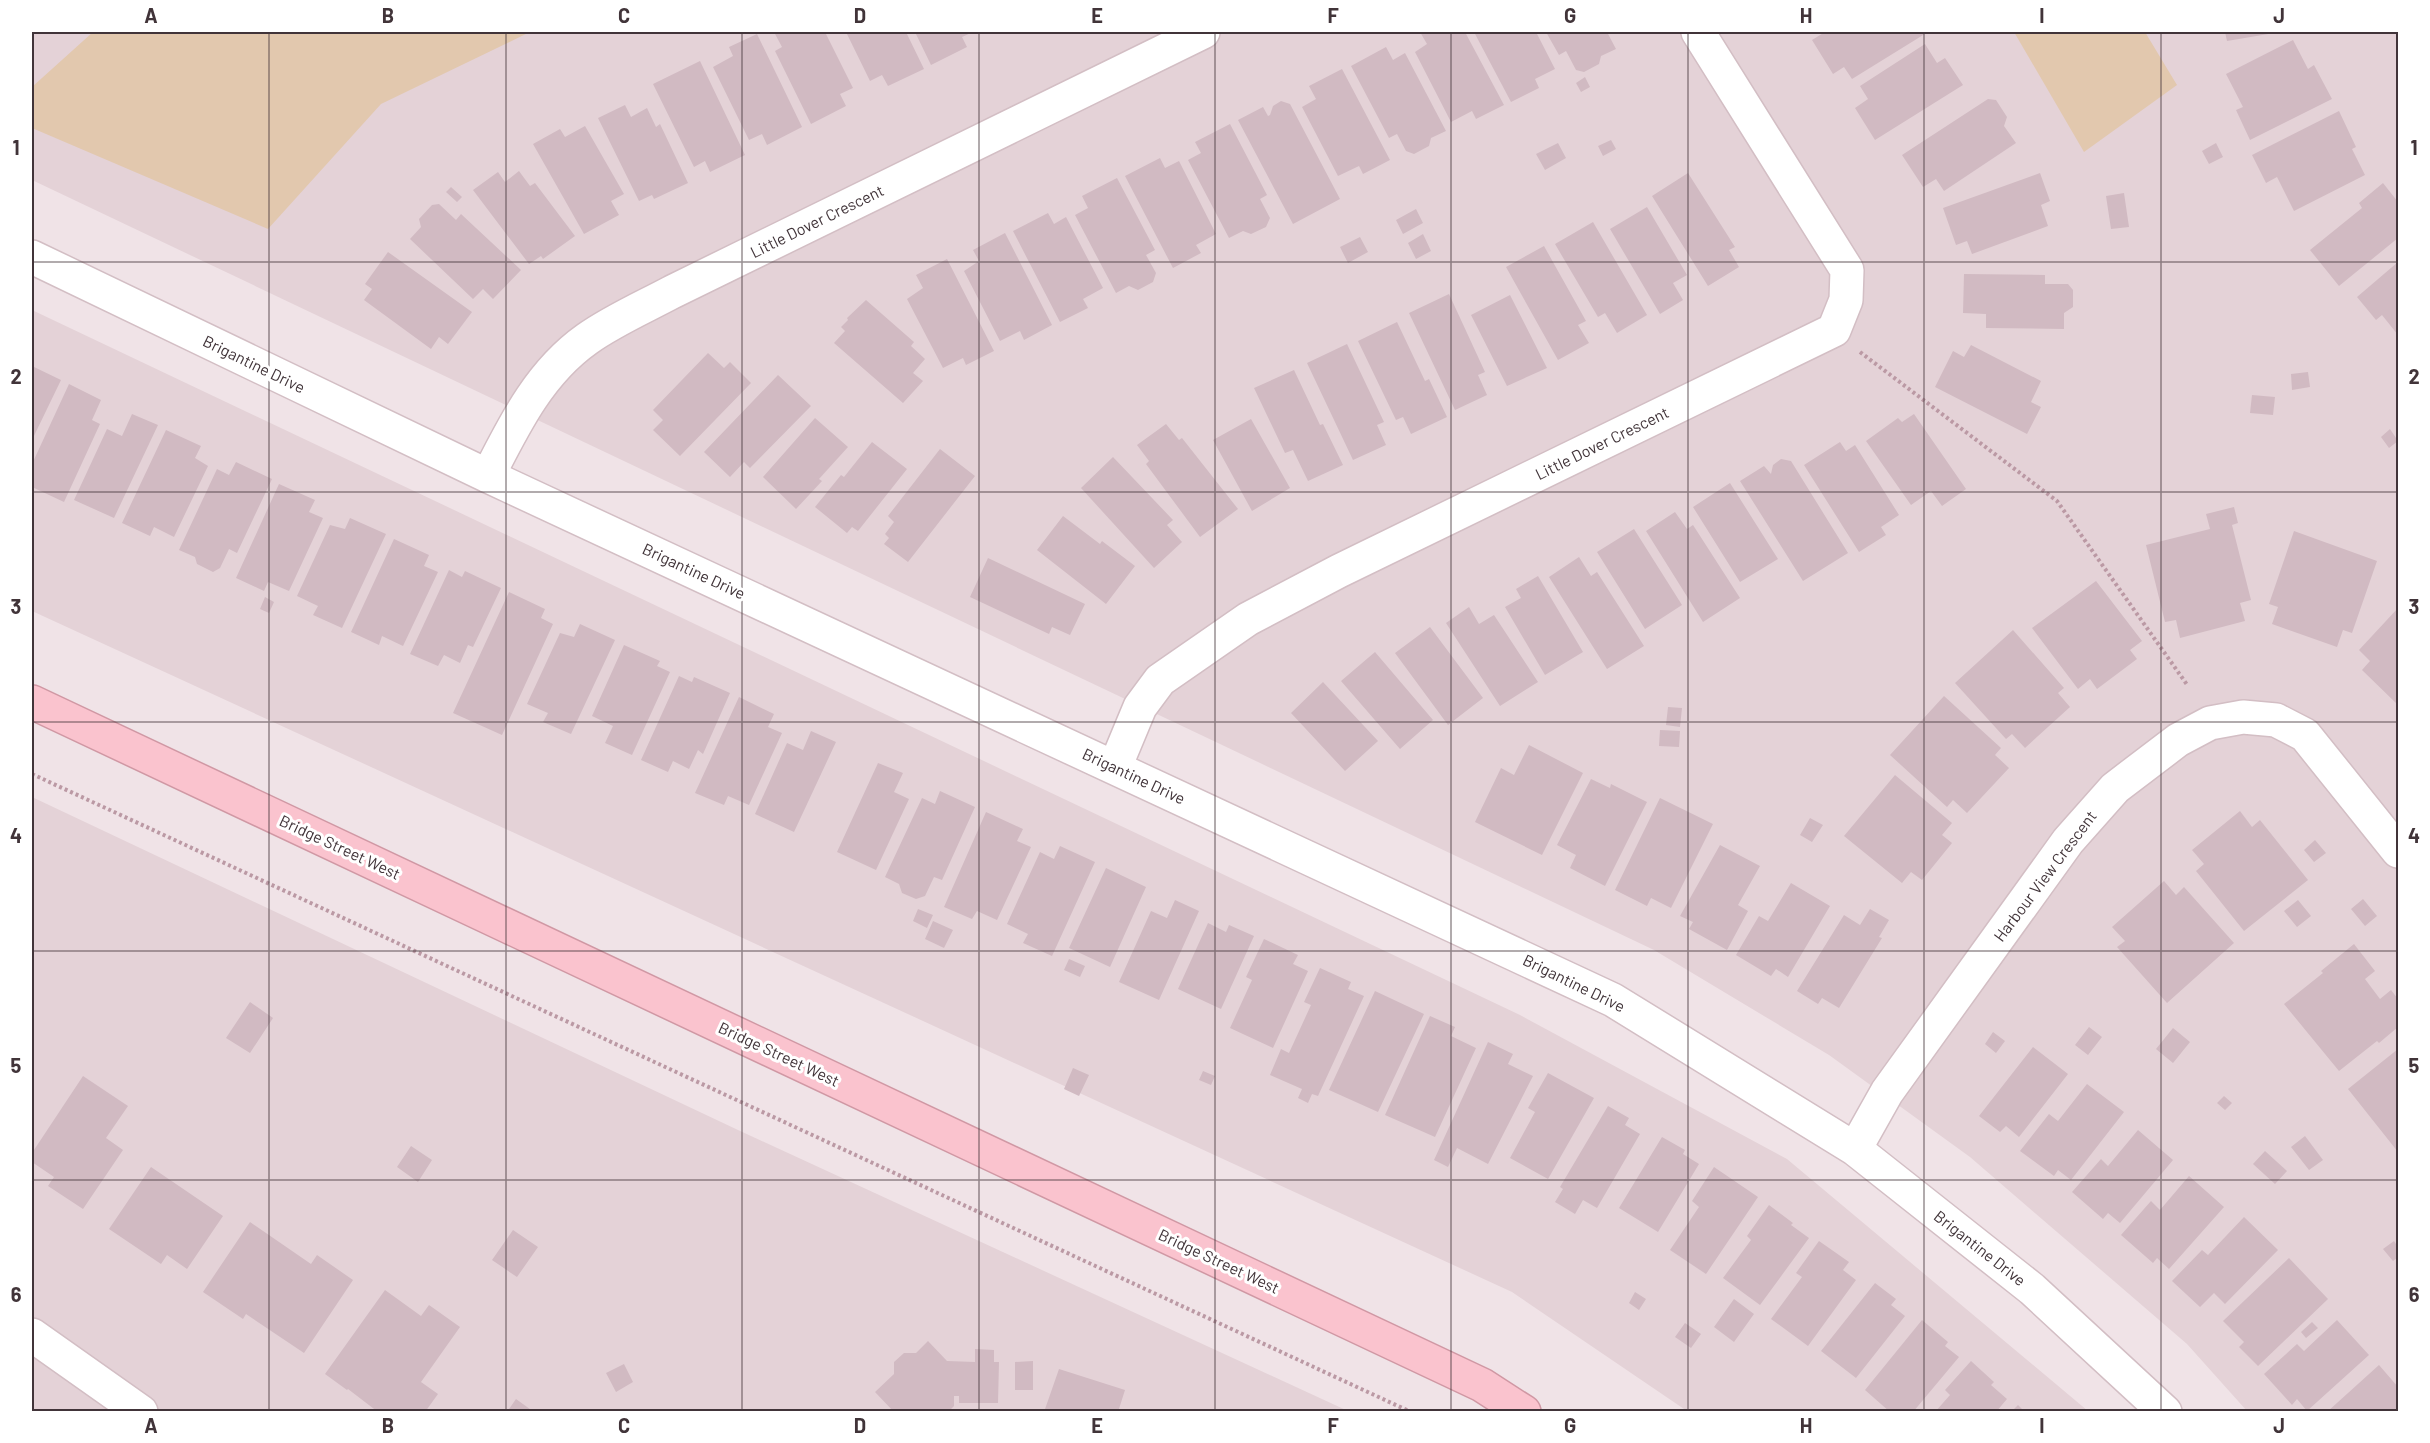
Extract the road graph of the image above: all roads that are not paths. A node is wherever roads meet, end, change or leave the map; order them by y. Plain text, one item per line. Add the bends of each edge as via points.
1 (1203, 32) edge
2 (1698, 32) edge
3 (32, 257) edge
4 (488, 476) junction
5 (32, 702) edge
6 (1115, 767) junction
7 (2398, 851) edge
8 (1855, 1149) junction
9 (32, 1335) edge
10 (141, 1412) edge
11 (1524, 1412) edge
12 (2165, 1412) edge

1 - 4 street, Little Dover Crescent via 682,287 587,339 546,375 517,419
2 - 6 street, Little Dover Crescent via 1847,270 1846,300 1834,330 1248,619 1160,681 1140,707
3 - 4 street, Brigantine Drive
4 - 6 street, Brigantine Drive
5 - 11 main road, Bridge Street West via 1482,1385
6 - 8 street, Brigantine Drive via 1613,1000
7 - 8 street, Harbour View Crescent via 2306,735 2276,720 2243,717 2210,723 2178,740 2115,788 2068,841 1887,1092
8 - 12 street, Brigantine Drive via 2032,1289
9 - 10 street

